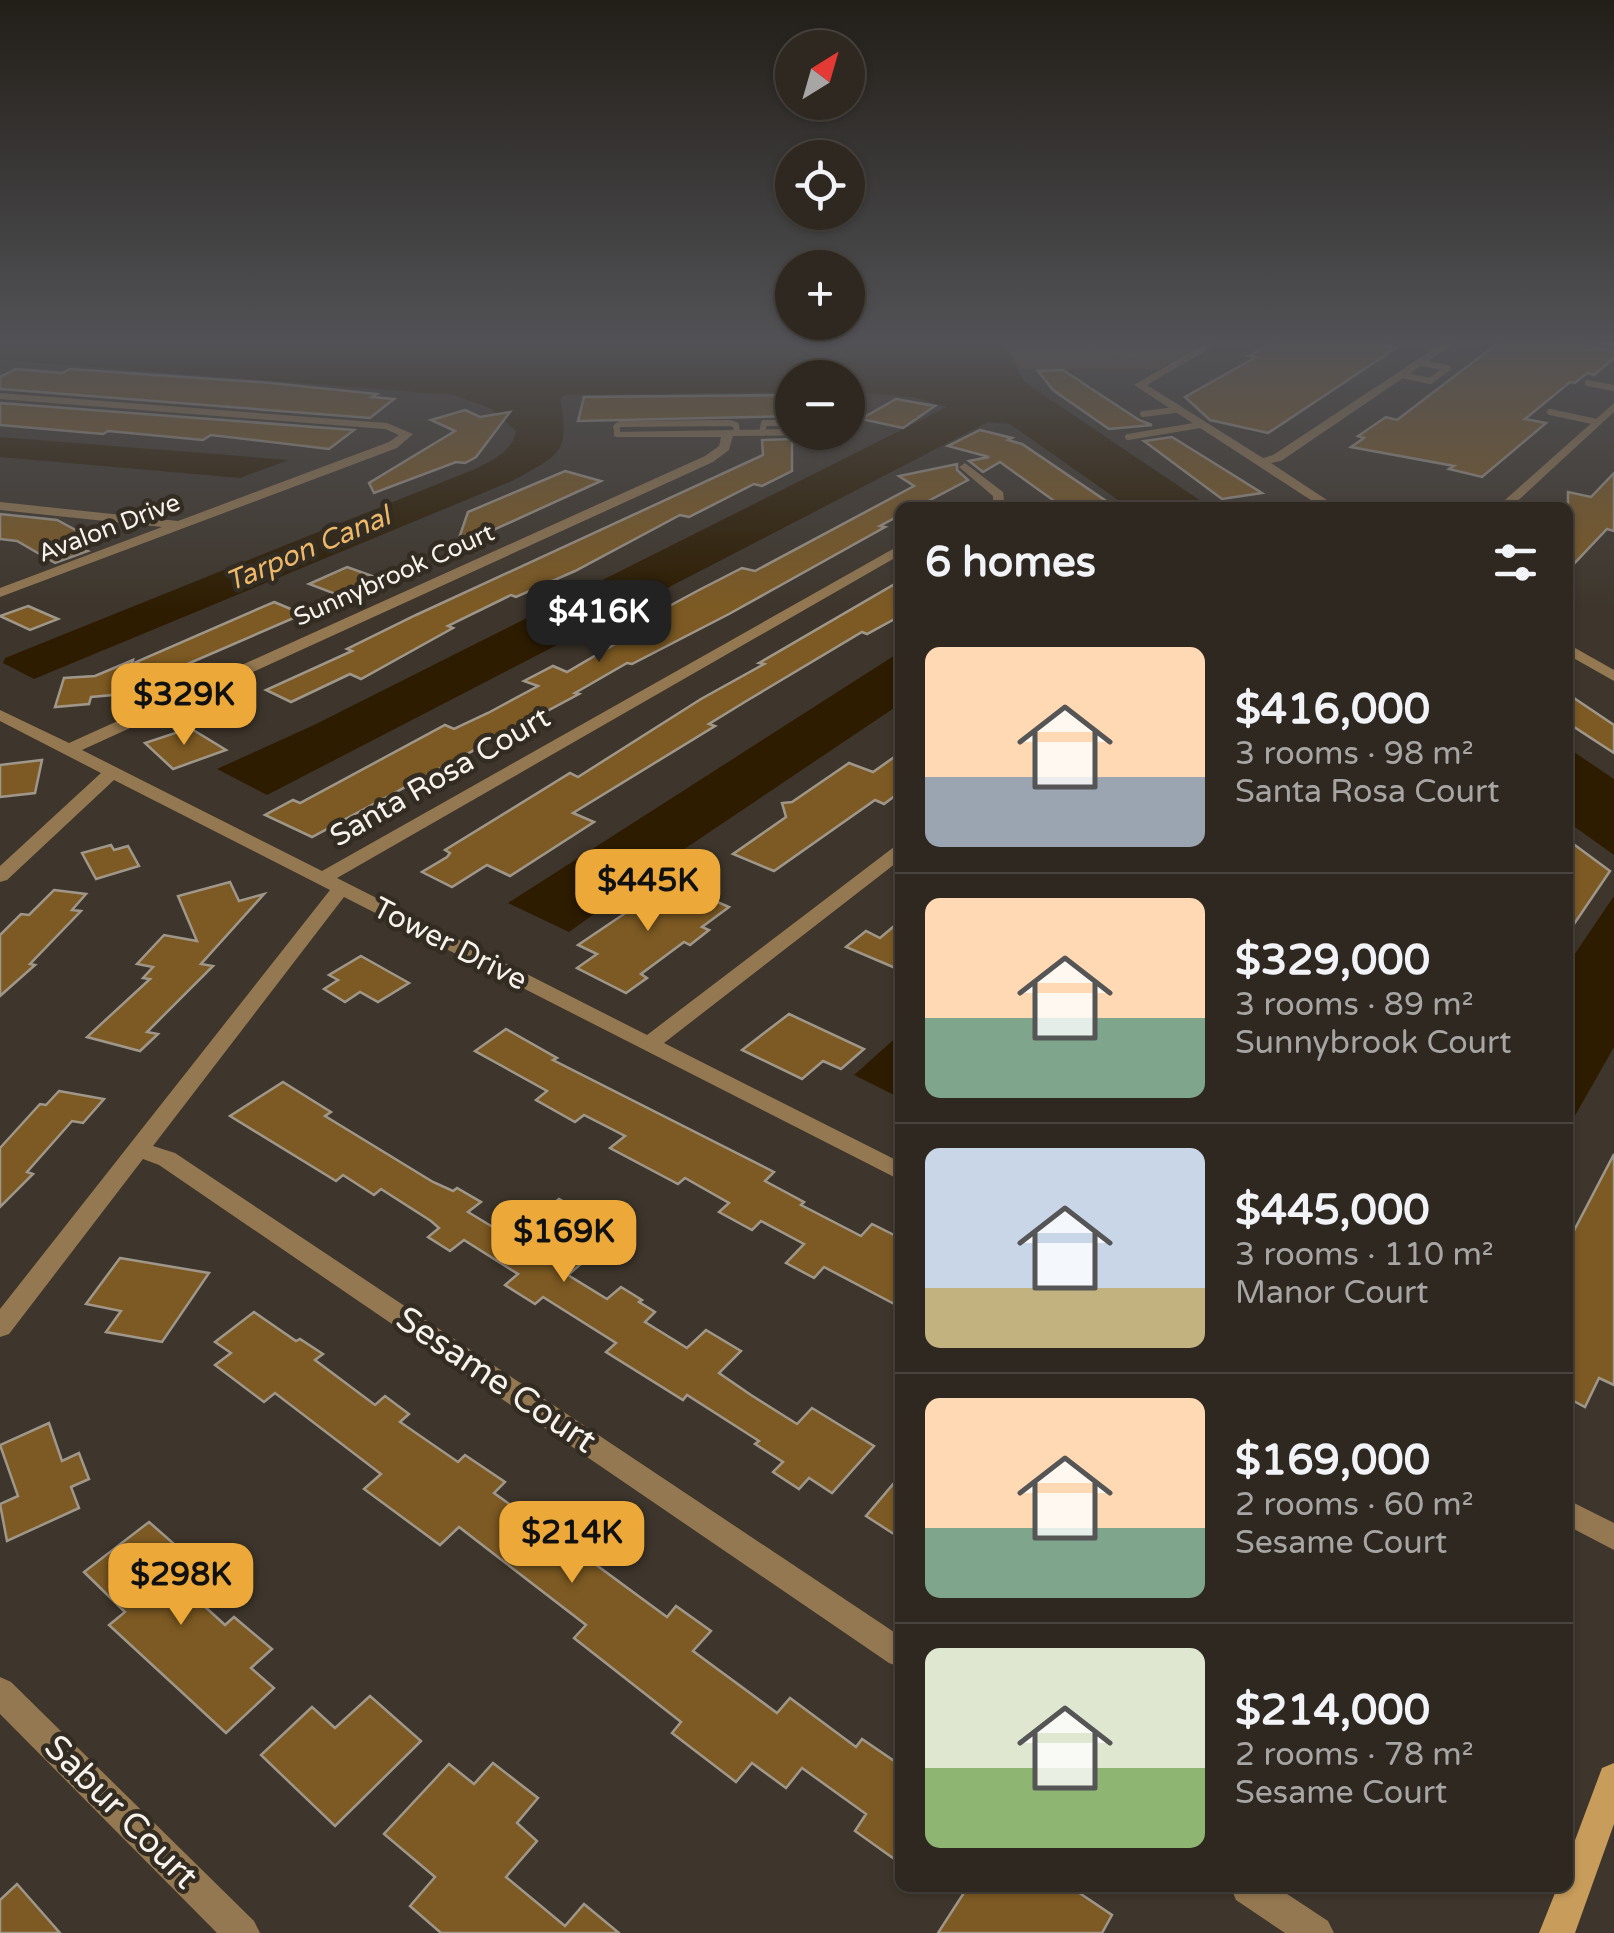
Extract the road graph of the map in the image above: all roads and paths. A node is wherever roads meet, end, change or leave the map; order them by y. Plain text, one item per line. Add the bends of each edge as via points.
1 (398, 430) edge
2 (1170, 430) edge
3 (1207, 430) edge
4 (1319, 430) edge
5 (1587, 430) edge
6 (732, 433) junction
7 (762, 433) joint
8 (775, 433) edge
9 (618, 434) dead end
10 (1128, 436) dead end
11 (1259, 463) junction
12 (964, 467) dead end
13 (999, 502) edge
14 (1323, 502) edge
15 (1509, 502) edge
16 (0, 506) edge
17 (179, 525) junction
18 (895, 552) edge
19 (0, 593) edge
20 (1573, 653) edge
21 (1614, 676) edge
22 (0, 715) edge
23 (68, 750) junction
24 (111, 773) junction
25 (895, 855) edge
26 (0, 876) edge
27 (332, 884) junction
28 (648, 1046) junction
29 (138, 1149) junction
30 (895, 1170) edge
31 (0, 1327) edge
32 (1573, 1515) edge
33 (1614, 1536) edge
34 (895, 1650) edge
35 (0, 1692) edge
36 (1614, 1779) edge
37 (1573, 1888) edge
38 (1254, 1892) edge
39 (1571, 1892) edge
40 (242, 1933) edge
41 (1316, 1933) edge
42 (1556, 1933) edge

1 - 17 street, Avalon Drive via 407,434 393,446
2 - 10 lane
3 - 11 street
4 - 11 street
5 - 15 street
6 - 7 street
6 - 9 street
6 - 23 street, Sunnybrook Court via 724,450 709,459
7 - 8 street
11 - 14 street
12 - 13 street via 1000,495
16 - 17 street
17 - 19 street, Avalon Drive
18 - 27 street, Santa Rosa Court
20 - 21 street
22 - 23 street, Tower Drive
23 - 24 street, Tower Drive
24 - 26 street
24 - 27 street, Tower Drive
25 - 28 street
27 - 28 street, Tower Drive
27 - 29 street, Santa Rosa Court
28 - 30 street, Tower Drive
29 - 31 street, Santa Rosa Court
29 - 34 street, Sesame Court via 167,1159
32 - 33 street
35 - 40 street, Sabur Court
36 - 37 street
38 - 41 street
39 - 42 street

